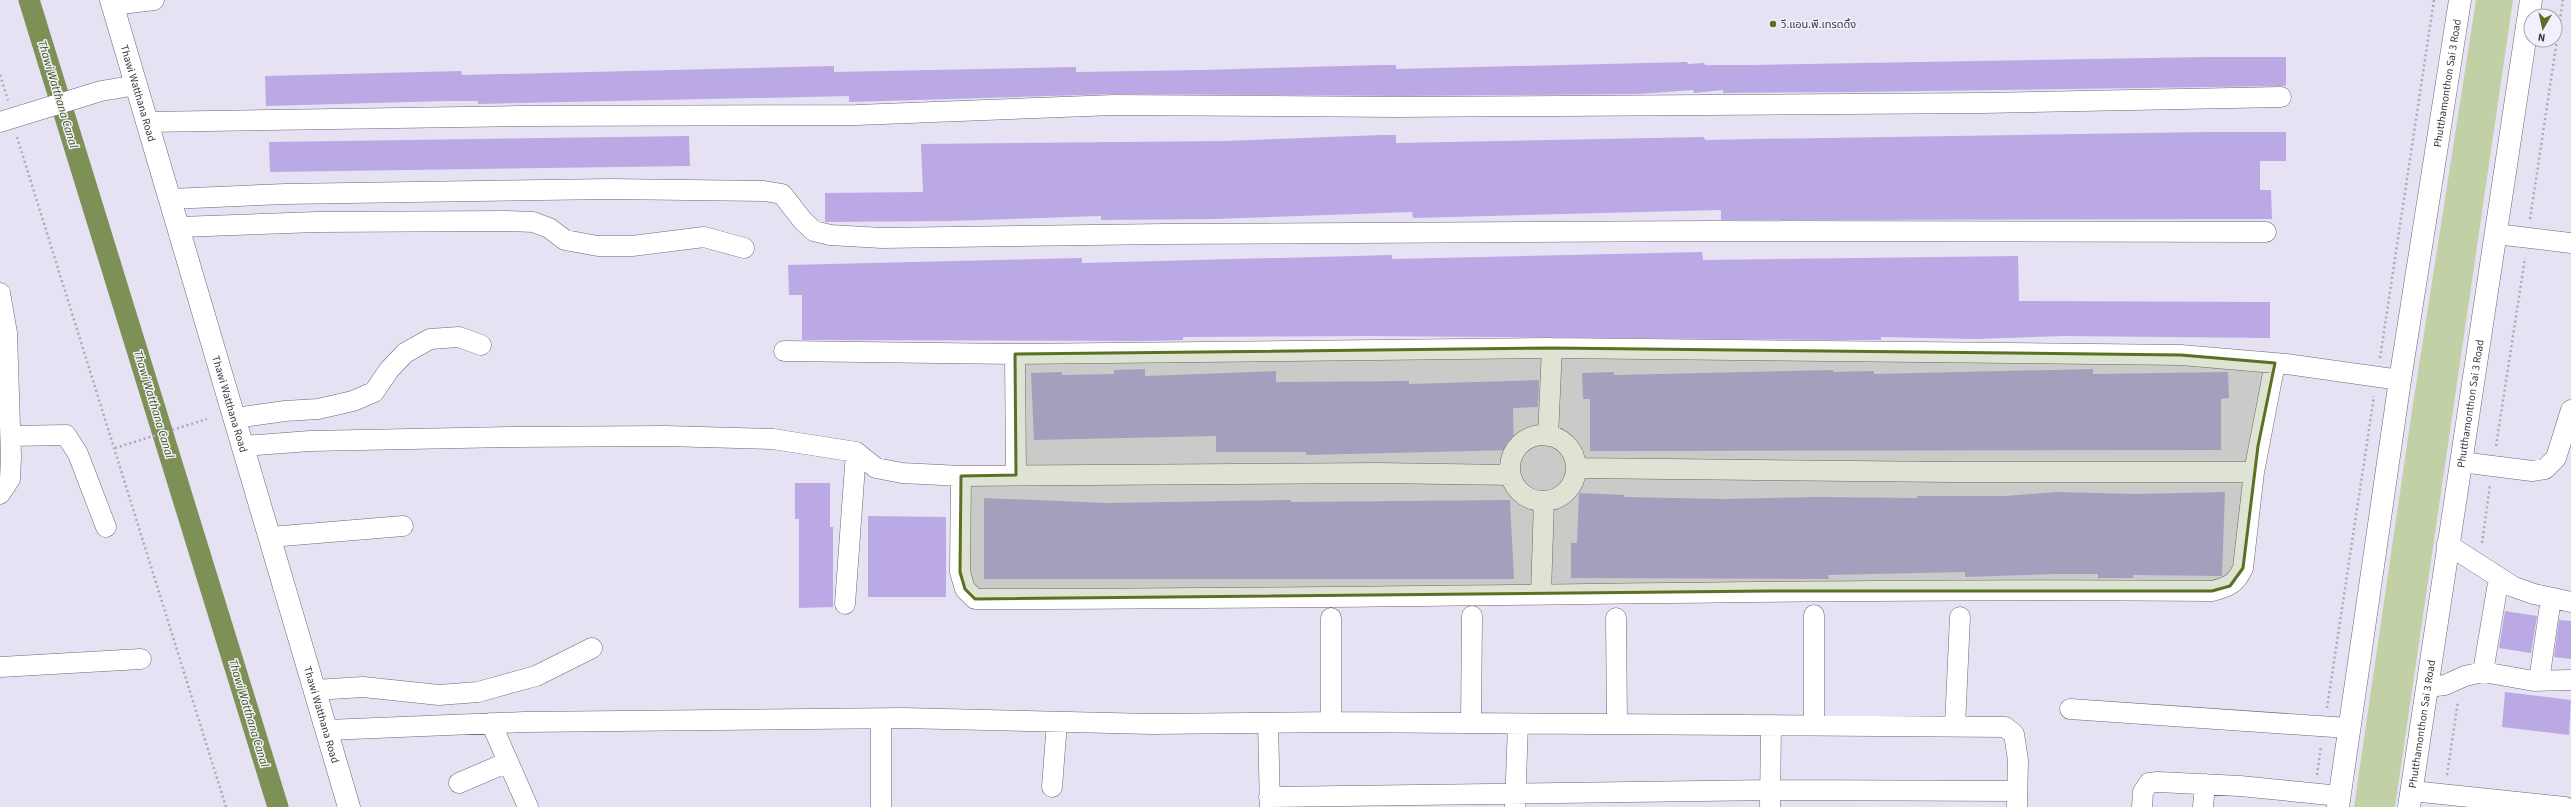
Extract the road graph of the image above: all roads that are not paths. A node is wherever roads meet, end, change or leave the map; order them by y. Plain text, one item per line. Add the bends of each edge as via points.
1 (154, 0) edge
2 (2460, 0) edge
3 (2532, 0) edge
4 (112, 2) edge
5 (137, 85) junction
6 (2281, 97) dead end
7 (8, 113) edge
8 (148, 122) junction
9 (170, 199) junction
10 (179, 227) junction
11 (2266, 232) dead end
12 (2496, 234) junction
13 (2571, 243) edge
14 (744, 248) dead end
15 (0, 293) edge
16 (481, 345) dead end
17 (1552, 348) junction
18 (784, 350) dead end
19 (1015, 354) junction
20 (2275, 363) junction
21 (4, 380) edge
22 (2400, 380) junction
23 (2571, 410) edge
24 (235, 418) junction
25 (11, 436) junction
26 (1548, 436) junction
27 (243, 446) junction
28 (856, 452) junction
29 (2461, 462) junction
30 (1576, 468) junction
31 (2254, 472) junction
32 (1016, 475) junction
33 (1511, 475) junction
34 (962, 476) junction
35 (0, 494) edge
36 (1544, 501) junction
37 (403, 526) dead end
38 (106, 527) dead end
39 (270, 537) junction
40 (2447, 544) junction
41 (2498, 577) junction
42 (1541, 594) junction
43 (2551, 598) junction
44 (2571, 602) edge
45 (845, 604) dead end
46 (1814, 614) dead end
47 (1472, 616) dead end
48 (1960, 617) dead end
49 (1331, 618) dead end
50 (1616, 618) dead end
51 (592, 648) dead end
52 (141, 659) dead end
53 (0, 667) edge
54 (2483, 672) junction
55 (2571, 680) edge
56 (2539, 681) junction
57 (2428, 687) junction
58 (315, 690) junction
59 (2070, 709) dead end
60 (881, 719) junction
61 (1057, 722) junction
62 (1331, 722) junction
63 (491, 723) junction
64 (1268, 723) junction
65 (1471, 724) junction
66 (1518, 724) junction
67 (1617, 724) junction
68 (1814, 724) junction
69 (1771, 725) junction
70 (1955, 726) junction
71 (2348, 728) junction
72 (327, 730) junction
73 (508, 762) junction
74 (459, 783) dead end
75 (2205, 784) junction
76 (1052, 787) dead end
77 (1771, 798) edge
78 (2017, 799) edge
79 (2410, 799) edge
80 (1515, 800) edge
81 (2339, 801) edge
82 (1270, 802) edge
83 (349, 807) edge
84 (528, 807) edge
85 (881, 807) edge
86 (2142, 807) edge
87 (2203, 807) edge
88 (2565, 807) edge

1 - 4 street
2 - 22 main road, Phutthamonthon Sai 3 Road
3 - 12 main road, Phutthamonthon Sai 3 Road
4 - 5 main road, Thawi Watthana Road
5 - 7 street
5 - 8 main road, Thawi Watthana Road
6 - 8 street via 1983,103 1398,107 1114,105 857,115 520,116
8 - 9 main road, Thawi Watthana Road
9 - 10 main road, Thawi Watthana Road
9 - 11 street via 285,194 594,189 764,191 782,194 814,231 830,235 882,238 1702,231
10 - 14 street via 317,222 533,222 549,228 565,240 598,246 632,246 704,237
10 - 24 main road, Thawi Watthana Road
12 - 13 street
12 - 29 main road, Phutthamonthon Sai 3 Road
15 - 21 street via 7,333
16 - 24 street via 459,337 430,339 405,353 374,392 353,401 318,409 285,410
17 - 19 street
17 - 20 street via 2181,355
17 - 26 street
18 - 19 street
19 - 32 street
20 - 22 street
20 - 31 street
21 - 25 street
22 - 71 main road, Phutthamonthon Sai 3 Road
23 - 29 street via 2556,458 2545,469 2532,471
24 - 27 main road, Thawi Watthana Road
25 - 35 street via 10,479
25 - 38 street via 66,435 78,454
26 - 30 street via 1559,439 1568,446 1574,456
26 - 33 street via 1536,436 1524,442 1515,451 1511,462
27 - 28 street via 310,441 665,436 773,439
27 - 39 main road, Thawi Watthana Road
28 - 34 street via 876,468 896,472
28 - 45 street
29 - 40 main road, Phutthamonthon Sai 3 Road
30 - 31 street
30 - 36 street via 1574,480 1567,491 1556,499
31 - 42 street via 2243,568 2230,586 2212,591
32 - 33 street
32 - 34 street
33 - 36 street via 1515,486 1523,494
34 - 42 street via 960,572 965,589 975,599
36 - 42 street
37 - 39 street
39 - 58 main road, Thawi Watthana Road
40 - 41 street
40 - 57 main road, Phutthamonthon Sai 3 Road
41 - 43 street via 2514,587
41 - 54 street
43 - 44 street
43 - 56 street
46 - 68 street
47 - 65 street
48 - 70 street
49 - 62 street
50 - 67 street
51 - 58 street via 536,676 478,692 439,694 363,687
52 - 53 street
54 - 56 street
54 - 57 street via 2461,677 2445,685
55 - 56 street
57 - 79 main road, Phutthamonthon Sai 3 Road
58 - 72 main road, Thawi Watthana Road
59 - 71 street
60 - 61 street
60 - 63 street
60 - 85 street
61 - 64 street
61 - 76 street
62 - 64 street
62 - 65 street
63 - 72 street
63 - 73 street
64 - 82 street
65 - 66 street
66 - 67 street
66 - 80 street
67 - 69 street
68 - 69 street
68 - 70 street
69 - 77 street
70 - 78 street via 2005,726 2014,734 2018,760
71 - 81 main road, Phutthamonthon Sai 3 Road
72 - 83 main road, Thawi Watthana Road
73 - 74 street
73 - 84 street
75 - 81 street via 2314,793
75 - 86 street via 2149,783 2143,792
75 - 87 street
77 - 78 street
77 - 80 street
79 - 88 street via 2444,795
80 - 82 street

